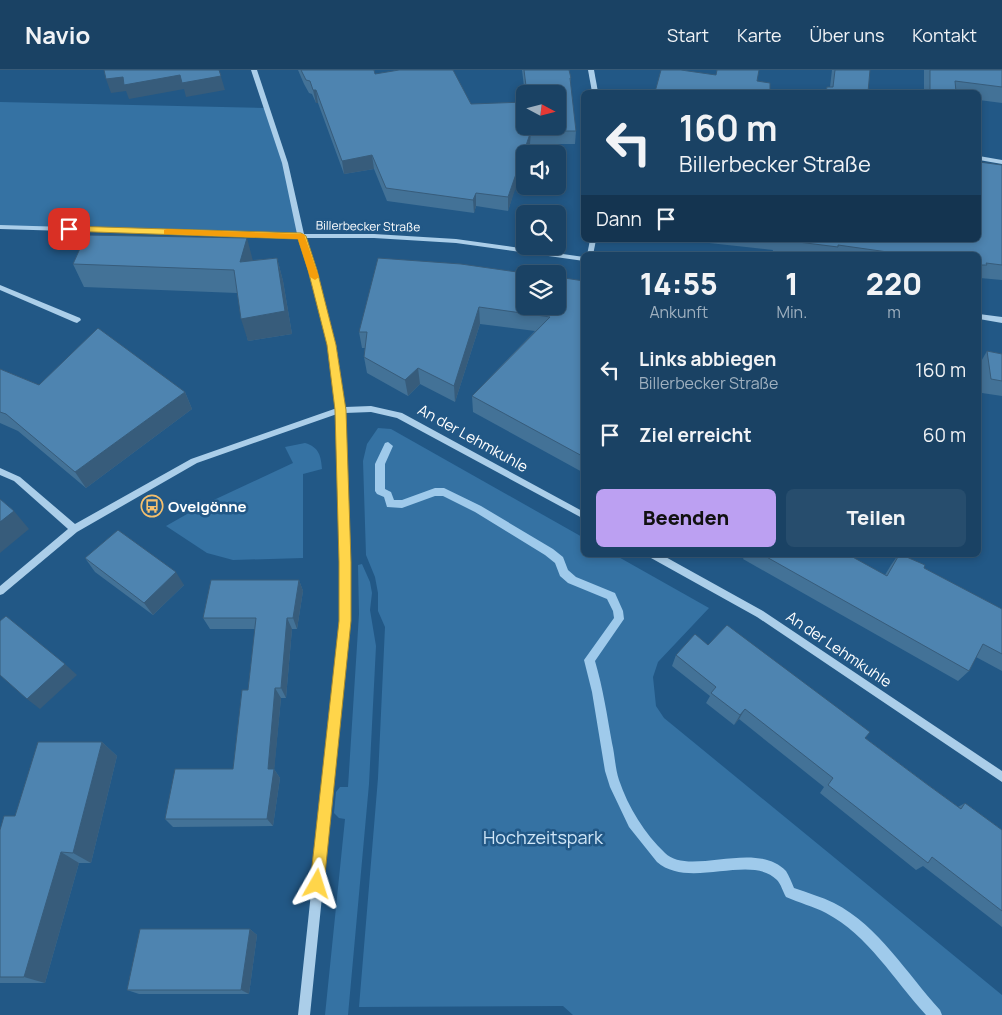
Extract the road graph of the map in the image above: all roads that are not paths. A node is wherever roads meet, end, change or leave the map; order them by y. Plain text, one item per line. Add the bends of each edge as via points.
1 (254, 70) edge
2 (591, 70) edge
3 (595, 90) edge
4 (981, 158) edge
5 (1002, 162) edge
6 (0, 227) edge
7 (301, 236) junction
8 (581, 259) edge
9 (0, 287) edge
10 (981, 317) edge
11 (77, 320) dead end
12 (1002, 320) edge
13 (341, 410) junction
14 (0, 471) edge
15 (581, 514) edge
16 (74, 529) junction
17 (658, 557) edge
18 (0, 591) edge
19 (1002, 777) edge
20 (304, 1015) edge

1 - 7 street via 285,163
2 - 3 street
4 - 5 street
6 - 7 street, Billerbecker Straße
7 - 8 street, Billerbecker Straße via 456,241
7 - 13 street via 332,345
9 - 11 street
10 - 12 street
13 - 15 street, An der Lehmkuhle via 371,408 399,415
13 - 16 street via 194,461
13 - 20 street via 345,621
14 - 16 street via 16,479
16 - 18 street
17 - 19 street, An der Lehmkuhle via 760,614

